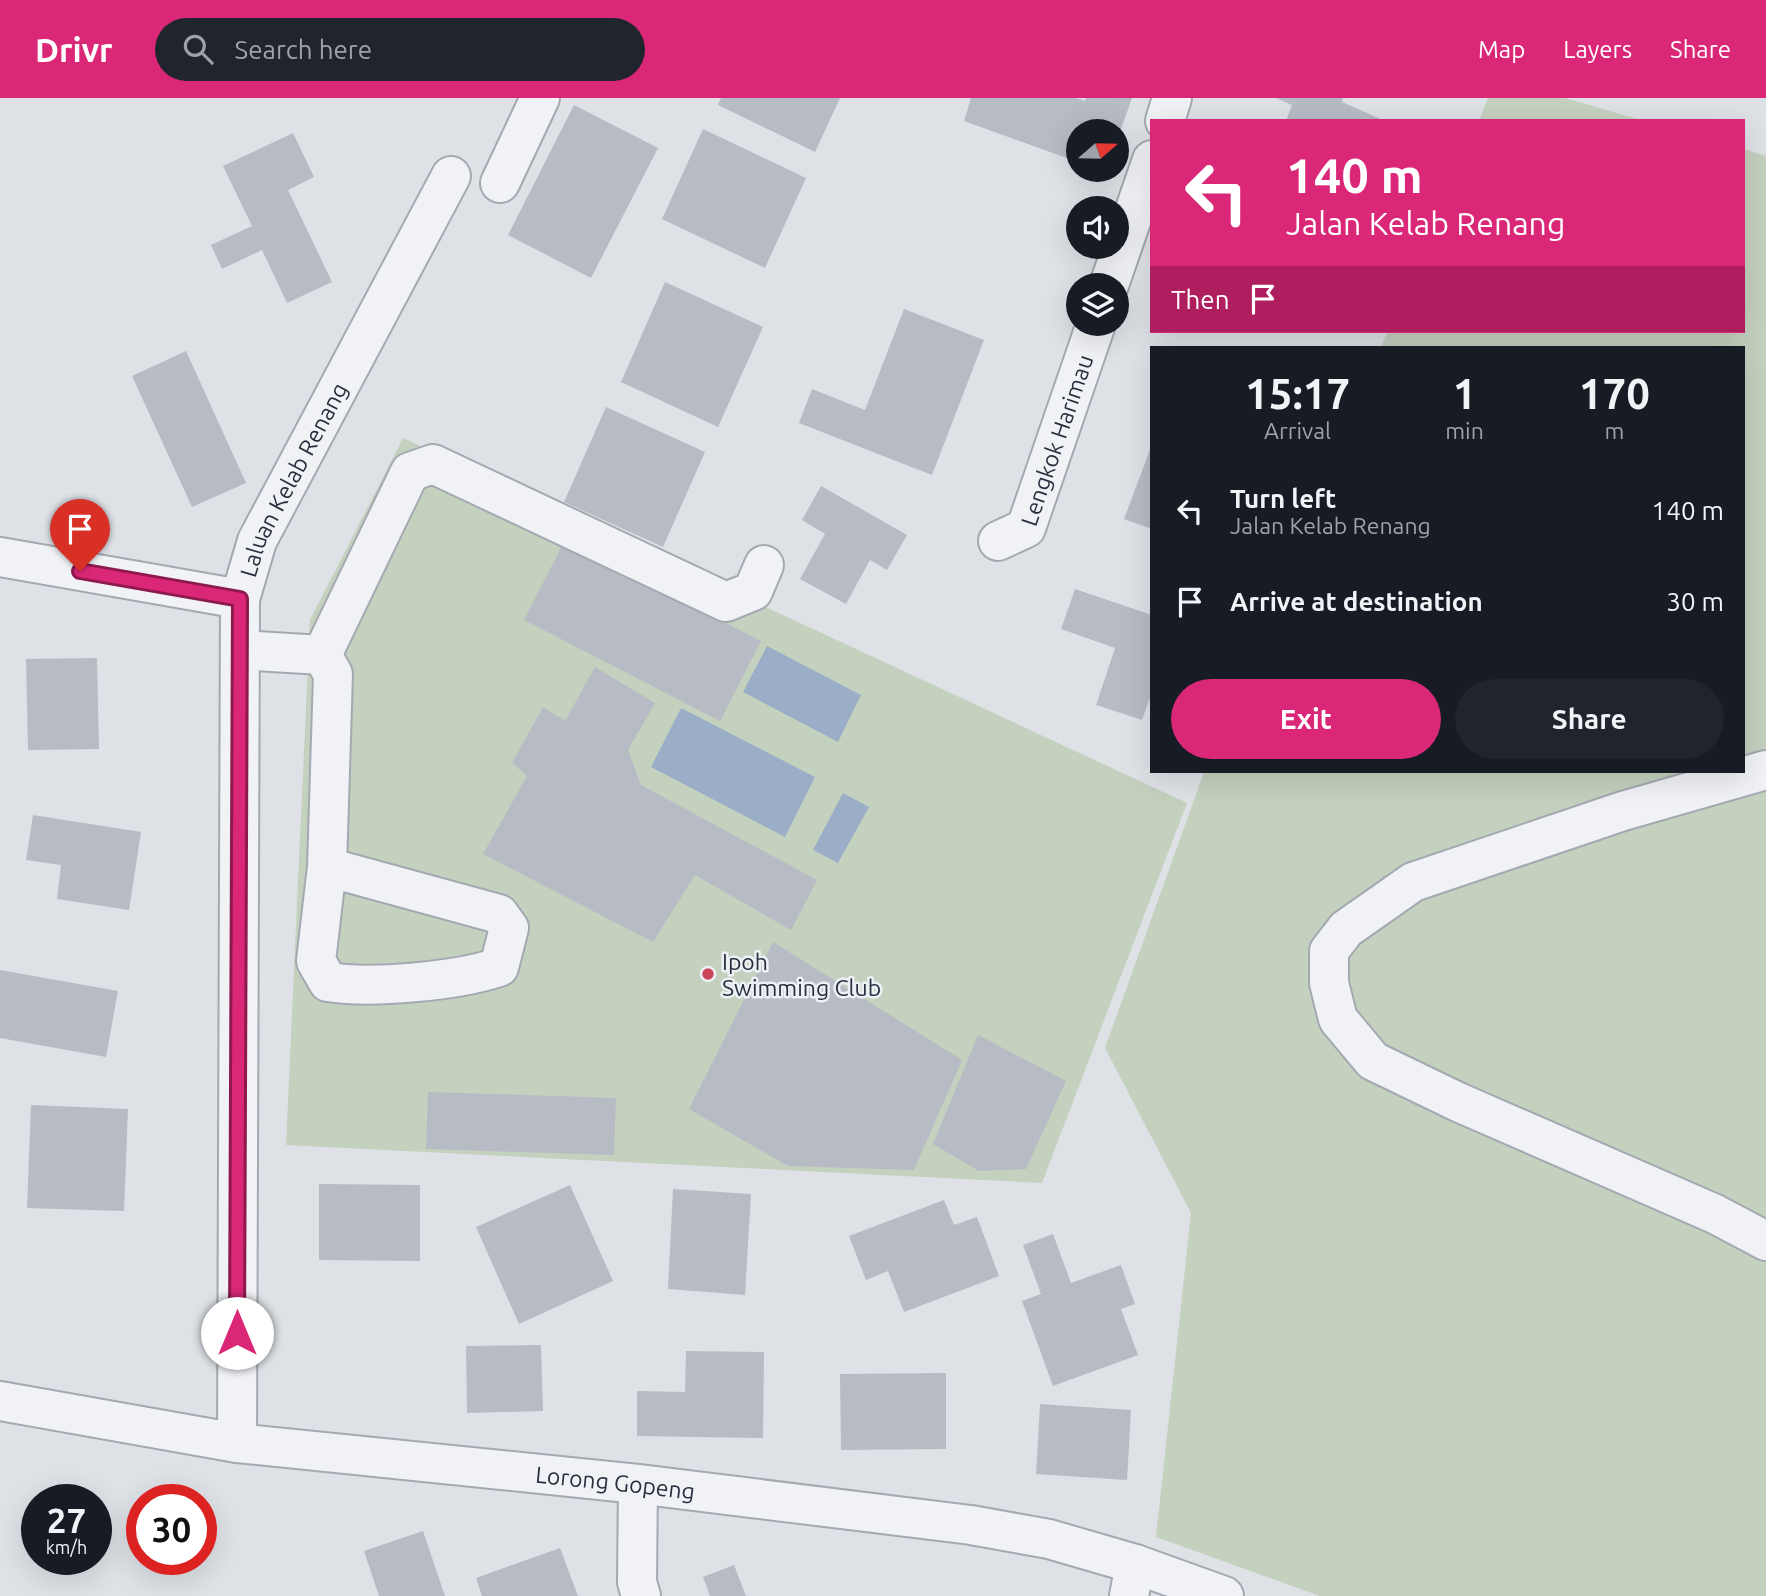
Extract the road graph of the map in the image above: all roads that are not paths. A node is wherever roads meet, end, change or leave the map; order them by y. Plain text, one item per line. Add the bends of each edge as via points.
1 (540, 98) edge
2 (1172, 98) edge
3 (1166, 119) edge
4 (1150, 166) edge
5 (451, 176) dead end
6 (500, 183) dead end
7 (1113, 273) edge
8 (1092, 336) edge
9 (998, 541) dead end
10 (0, 557) edge
11 (764, 565) dead end
12 (240, 599) junction
13 (240, 650) junction
14 (322, 655) junction
15 (1766, 770) edge
16 (327, 867) junction
17 (1766, 1241) edge
18 (0, 1401) edge
19 (237, 1443) junction
20 (638, 1484) junction
21 (1132, 1580) edge
22 (641, 1596) edge
23 (1224, 1596) edge

1 - 6 street
2 - 3 street
4 - 7 street
5 - 12 street, Laluan Kelab Renang via 257,541
8 - 9 street, Lengkok Harimau via 1026,528
10 - 12 street
11 - 14 street via 753,591 726,602 433,464 410,472
12 - 13 street, Laluan Kelab Renang
13 - 14 street
13 - 19 street, Laluan Kelab Renang
14 - 16 street via 333,674
15 - 17 street via 1623,811 1413,882 1346,929 1329,951 1329,983 1338,1019 1373,1061
16 - 16 street via 316,961 328,982 350,986 477,975 499,967 509,928 499,914
18 - 19 street, Lorong Gopeng
19 - 20 street, Lorong Gopeng
20 - 21 street, Lorong Gopeng via 971,1525 1049,1539
20 - 22 street
21 - 23 street, Lorong Gopeng

